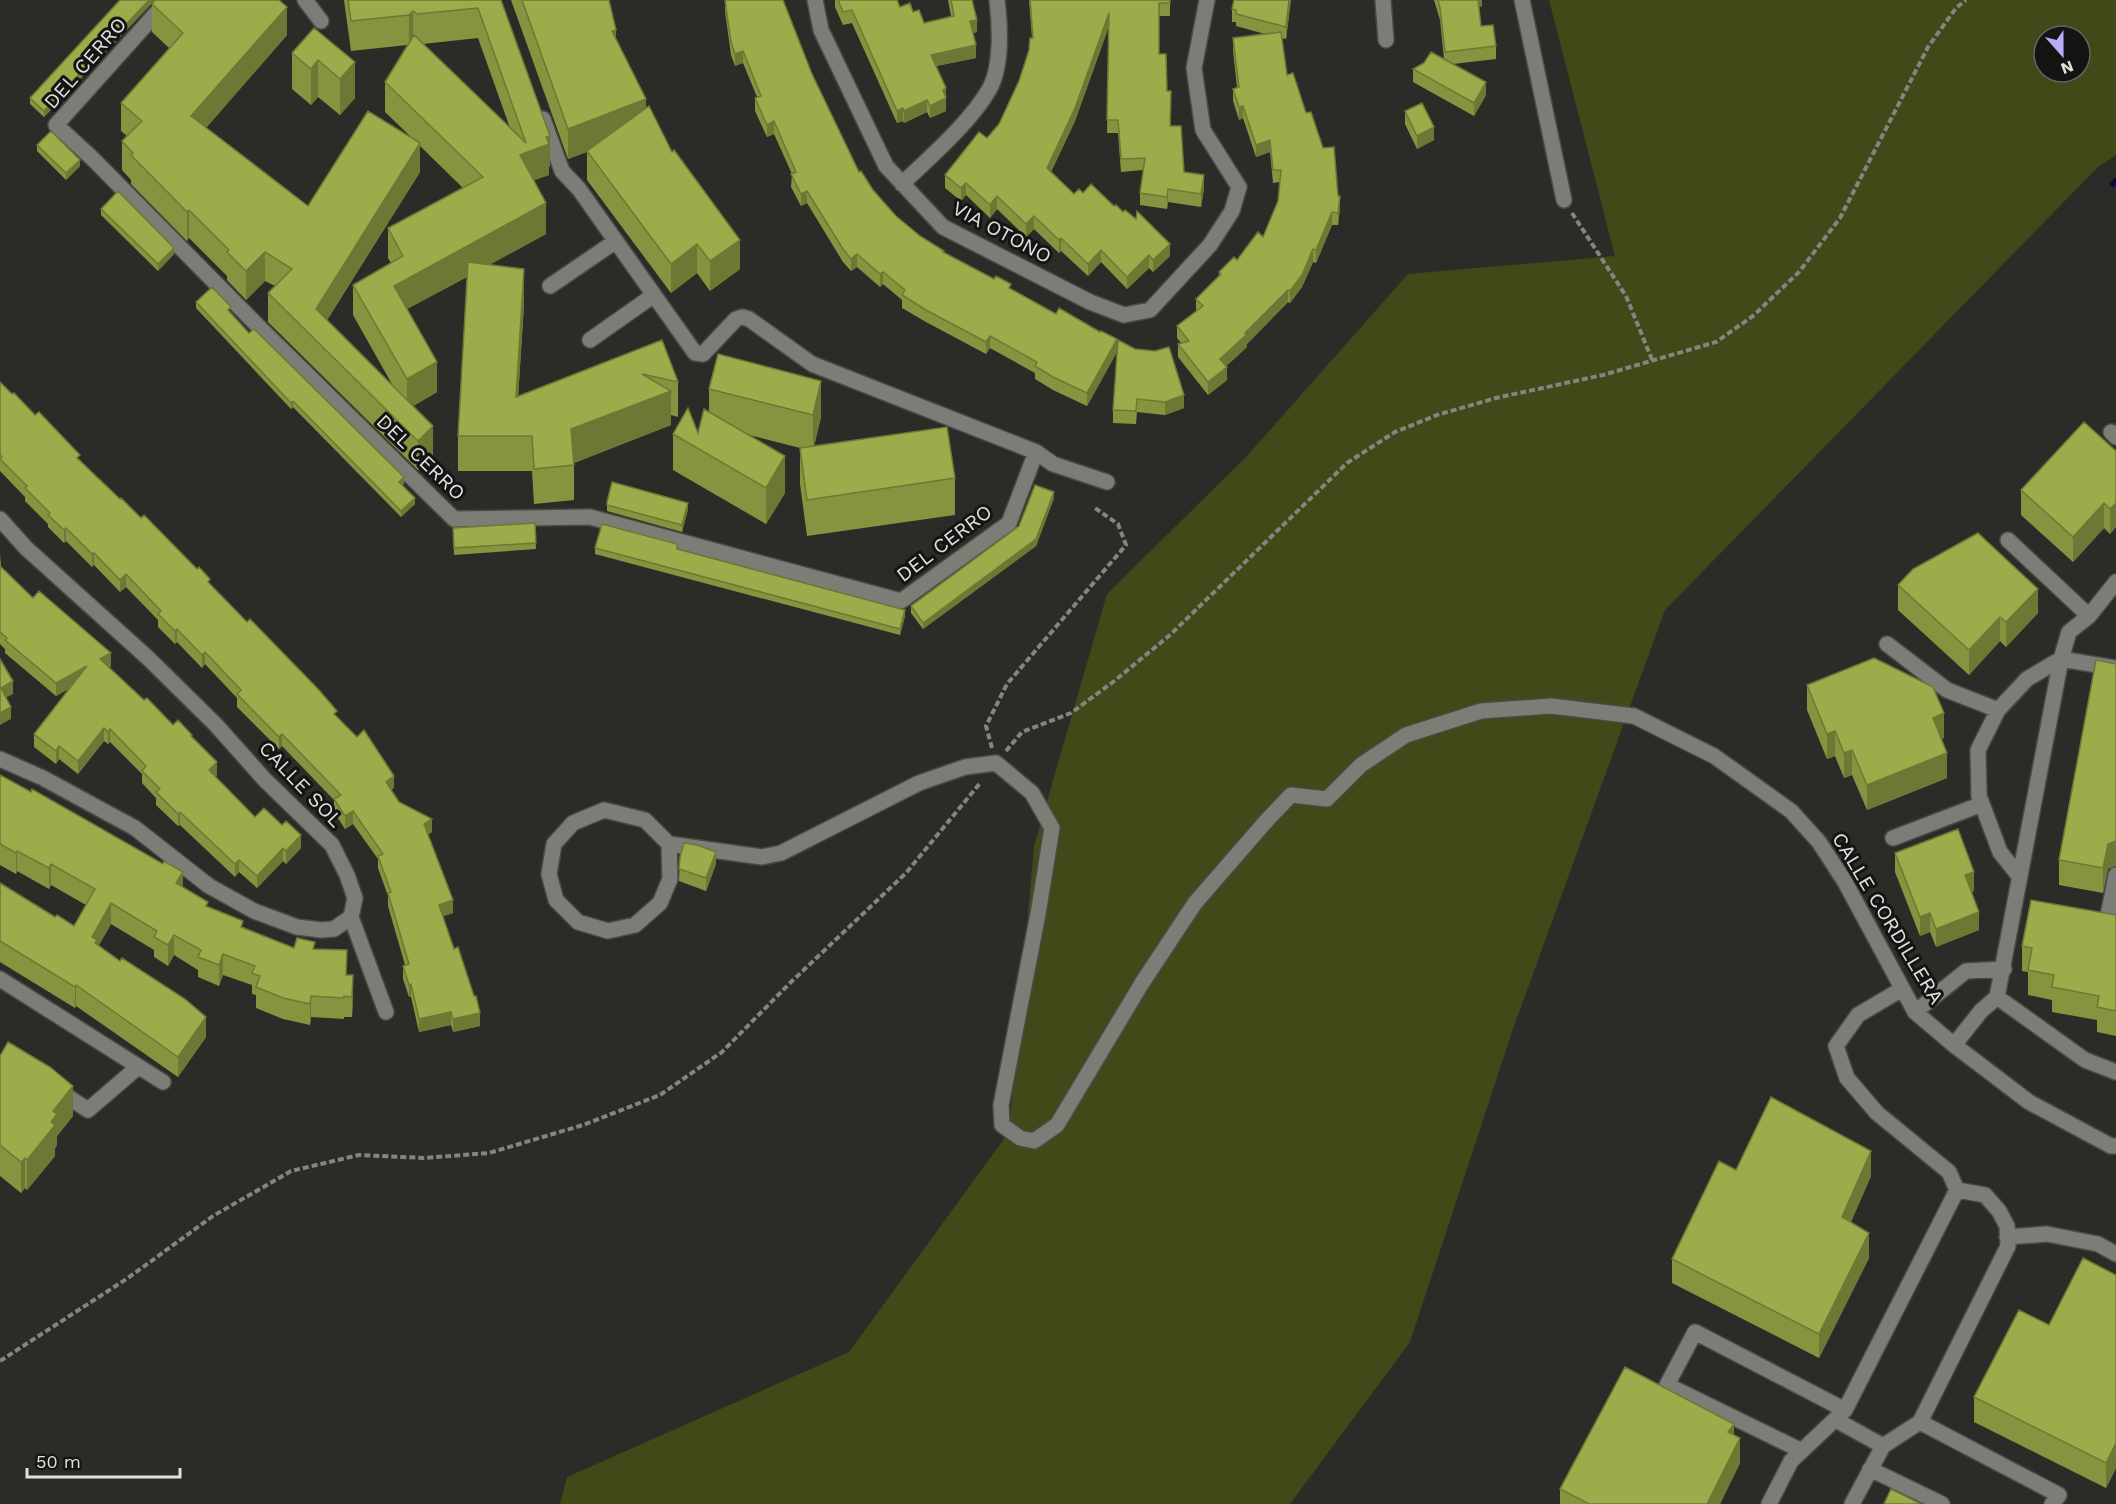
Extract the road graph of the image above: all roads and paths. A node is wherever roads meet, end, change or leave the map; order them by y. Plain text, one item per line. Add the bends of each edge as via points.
1 (168, 0) edge
2 (305, 0) edge
3 (815, 0) edge
4 (998, 0) edge
5 (1207, 0) edge
6 (1383, 0) edge
7 (1522, 0) edge
8 (1966, 0) edge
9 (321, 21) dead end
10 (1386, 40) dead end
11 (539, 107) edge
12 (902, 184) junction
13 (1564, 200) joint
14 (616, 241) junction
15 (550, 286) dead end
16 (654, 294) junction
17 (590, 340) dead end
18 (1653, 362) junction
19 (1036, 452) junction
20 (1107, 483) dead end
21 (1095, 508) dead end
22 (0, 519) edge
23 (2007, 540) dead end
24 (2116, 582) edge
25 (2089, 616) junction
26 (1887, 644) dead end
27 (2061, 659) junction
28 (2116, 668) edge
29 (1998, 710) junction
30 (0, 759) edge
31 (996, 763) junction
32 (1982, 804) junction
33 (1893, 838) dead end
34 (669, 844) junction
35 (2116, 875) edge
36 (2019, 876) junction
37 (2107, 916) edge
38 (351, 917) junction
39 (2004, 969) junction
40 (0, 979) edge
41 (1902, 989) junction
42 (1997, 997) junction
43 (386, 1012) dead end
44 (1916, 1012) junction
45 (1954, 1045) junction
46 (138, 1067) junction
47 (2116, 1072) edge
48 (39, 1078) edge
49 (163, 1082) dead end
50 (2116, 1146) edge
51 (1957, 1191) junction
52 (2007, 1237) junction
53 (2116, 1254) edge
54 (0, 1360) edge
55 (1841, 1415) junction
56 (1920, 1422) junction
57 (1883, 1446) junction
58 (1802, 1451) junction
59 (1870, 1469) junction
60 (1768, 1504) edge
61 (1851, 1504) edge
62 (1942, 1504) edge
63 (2052, 1504) edge

1 - 19 street, DEL CERRO via 56,125 453,519 590,517 901,601 1009,523
2 - 9 street
3 - 12 street, VIA OTONO via 826,41 886,166
4 - 12 street via 999,56 991,87 938,152
5 - 12 street, VIA OTONO via 1194,68 1203,130 1239,187 1232,211 1210,244 1150,310 1124,315 943,227
6 - 10 street
7 - 13 street
8 - 18 path via 1928,47 1840,218 1799,272 1753,316 1716,342
11 - 14 street via 562,171
13 - 18 path via 1626,296
14 - 15 street
14 - 16 street
16 - 17 street
16 - 19 street via 698,354 703,354 742,317 812,364
18 - 31 path via 1496,398 1395,432 1347,464 1153,649 1071,713 1022,732
19 - 20 street via 1053,464
21 - 31 path via 1118,524 1126,544 1007,684 986,726
22 - 38 street, CALLE SOL via 26,548 148,658 332,845 355,898
23 - 25 street
24 - 25 street
25 - 27 street via 2069,632
26 - 29 street via 1947,690
27 - 28 street
27 - 29 street via 2027,679
27 - 36 street
29 - 32 street via 1978,750
30 - 38 street via 135,828 209,886 254,911 297,927 321,930 334,929
31 - 34 street via 965,767 919,783 781,853 762,857
31 - 41 street, CALLE CORDILLERA via 1032,793 1052,828 1001,1105 1002,1125 1020,1138 1034,1141 1057,1125 1195,903 1291,795 1327,799 1361,765 1406,735 1481,711 1551,706 1634,716 1714,756 1791,811 1819,842
31 - 54 path via 906,873 722,1052 660,1095 583,1125 489,1153 424,1158 358,1155 291,1171 213,1216 128,1278
32 - 33 street
32 - 36 street via 2000,852
34 - 34 street via 645,820 604,810 573,823 554,844 549,874 556,900 578,922 608,931 635,925 660,903 670,879
35 - 37 street
36 - 39 street via 2020,904
38 - 43 street
39 - 42 street
39 - 44 street via 1966,971
40 - 46 street
41 - 44 street, CALLE CORDILLERA
41 - 51 street via 1858,1015 1836,1046 1847,1078 1877,1113 1948,1173
42 - 45 street
42 - 47 street via 2085,1060
44 - 45 street, CALLE CORDILLERA
45 - 50 street, CALLE CORDILLERA via 2029,1102
46 - 48 street via 88,1110
46 - 49 street
51 - 52 street via 1985,1195 2007,1226
51 - 55 street
52 - 53 street via 2047,1234 2098,1244
52 - 56 street via 2008,1246
55 - 57 street
55 - 58 street
55 - 58 street via 1695,1332 1667,1385
56 - 57 street
56 - 63 street via 2059,1495
57 - 59 street
58 - 60 street via 1791,1461
59 - 61 street
59 - 62 street

